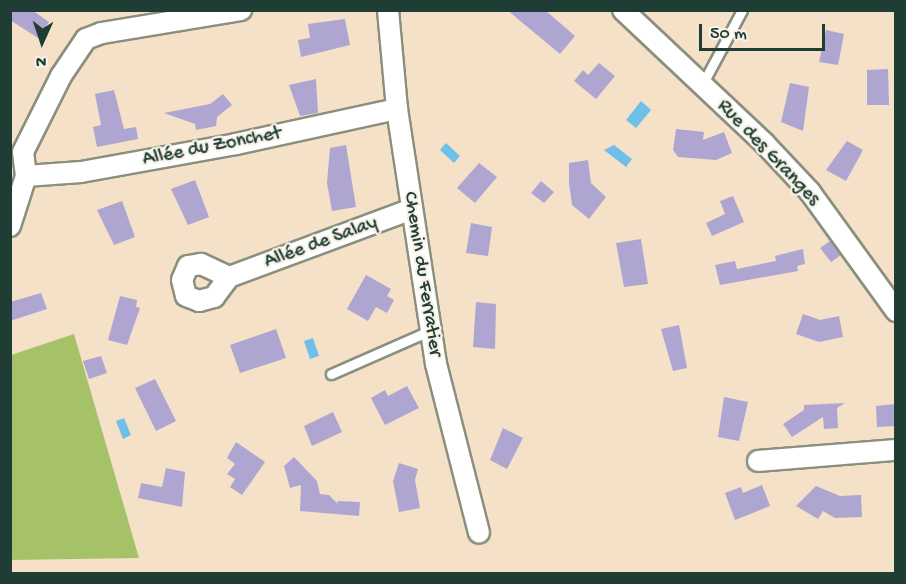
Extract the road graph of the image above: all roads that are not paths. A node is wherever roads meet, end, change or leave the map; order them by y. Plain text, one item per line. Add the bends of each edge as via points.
1 (241, 10) edge
2 (388, 10) edge
3 (623, 10) edge
4 (742, 10) edge
5 (702, 85) junction
6 (397, 109) junction
7 (26, 176) junction
8 (412, 209) junction
9 (10, 226) edge
10 (229, 277) dead end
11 (896, 311) edge
12 (430, 330) junction
13 (331, 374) dead end
14 (896, 450) edge
15 (758, 461) dead end
16 (479, 533) dead end

1 - 7 street via 86,39 61,76 23,152
2 - 6 street, Chemin du Ferratier
3 - 5 street, Rue des Granges
4 - 5 lane
5 - 11 street, Rue des Granges via 810,192
6 - 7 street, Allée du Zonchet via 81,172
6 - 8 street, Chemin du Ferratier
7 - 9 street
8 - 10 street, Allée de Salay
8 - 12 street, Chemin du Ferratier
12 - 13 lane
12 - 16 street, Chemin du Ferratier
14 - 15 street

